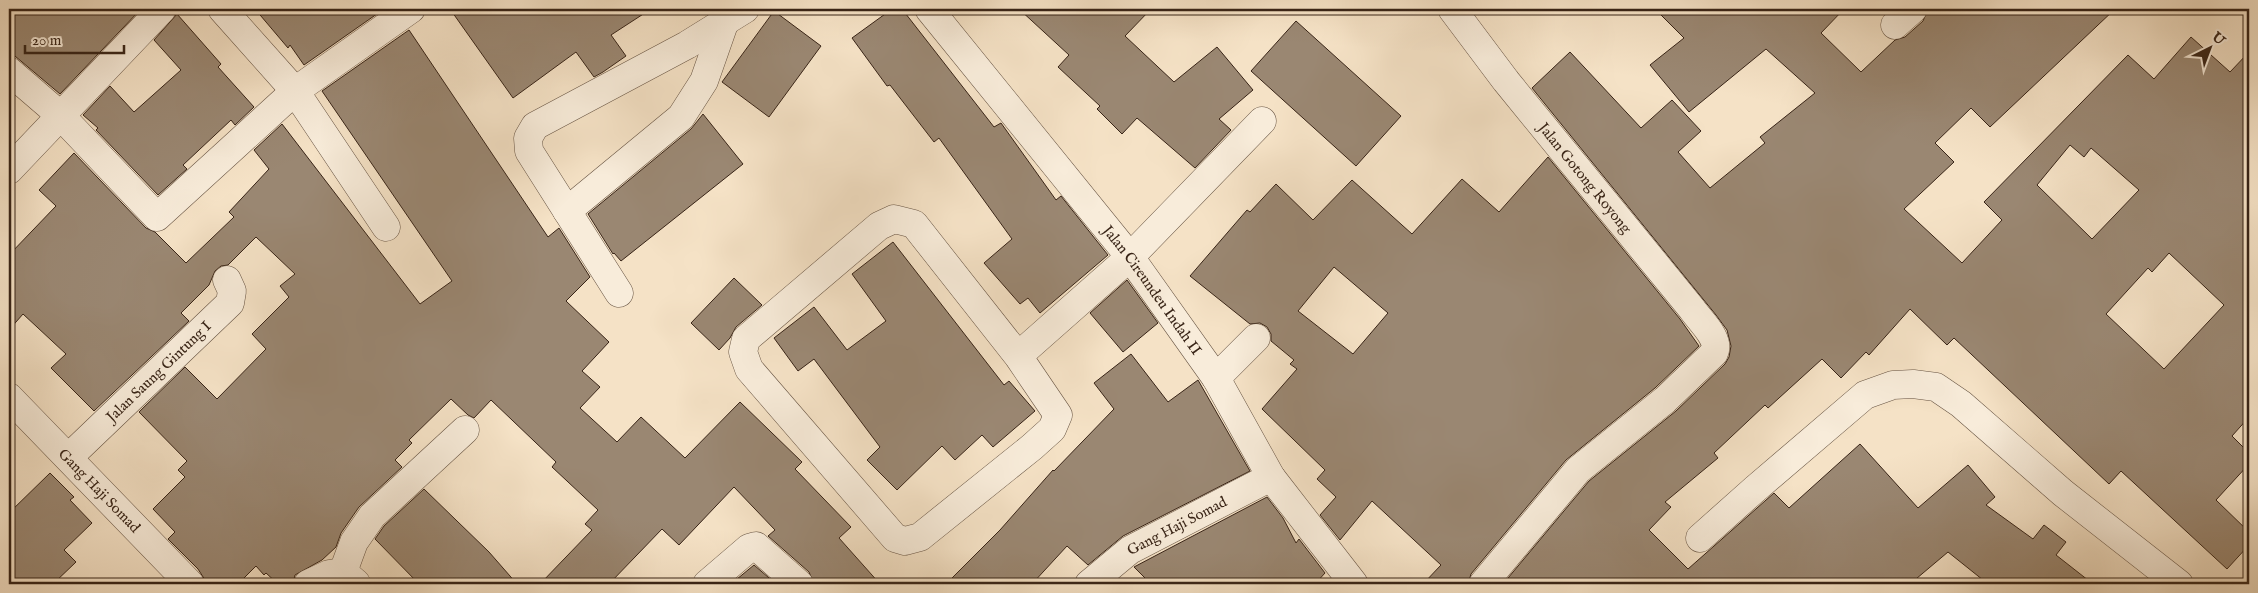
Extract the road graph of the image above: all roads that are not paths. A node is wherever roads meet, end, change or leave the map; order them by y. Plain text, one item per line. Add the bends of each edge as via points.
1 (162, 9) edge
2 (222, 9) edge
3 (410, 9) edge
4 (929, 9) edge
5 (1452, 9) edge
6 (735, 15) edge
7 (9, 71) edge
8 (295, 91) junction
9 (60, 115) junction
10 (1262, 121) dead end
11 (9, 170) edge
12 (567, 211) junction
13 (386, 227) dead end
14 (1130, 257) junction
15 (227, 280) dead end
16 (619, 292) dead end
17 (1256, 338) dead end
18 (1018, 356) junction
19 (1216, 378) junction
20 (9, 397) edge
21 (465, 430) dead end
22 (69, 457) junction
23 (1271, 477) junction
24 (1700, 538) dead end
25 (350, 578) edge
26 (190, 584) edge
27 (308, 584) edge
28 (707, 584) edge
29 (799, 584) edge
30 (1089, 584) edge
31 (1354, 584) edge
32 (1483, 584) edge
33 (2179, 584) edge

1 - 9 street
2 - 8 street
3 - 8 street
4 - 14 street, Jalan Cireundeu Indah II
5 - 32 street, Jalan Gotong Royong via 1506,81 1692,309 1716,341 1717,348 1664,400 1578,470
6 - 12 street via 704,82 681,117
6 - 12 street via 687,45 535,126 528,138 529,151
7 - 9 street
8 - 9 street via 157,217
8 - 13 street
9 - 11 street
10 - 14 street
12 - 16 street
14 - 18 street
14 - 19 street, Jalan Cireundeu Indah II
15 - 22 street, Jalan Saung Gintung I via 232,291 230,303
17 - 19 street
18 - 18 street via 914,224 894,219 879,226 746,339 743,352 755,376 895,538 905,541 920,537 1052,429 1058,415
19 - 23 street, Jalan Cireundeu Indah II
20 - 22 street, Gang Haji Somad
21 - 25 street via 372,516 354,542
22 - 26 street, Gang Haji Somad
23 - 30 street, Gang Haji Somad via 1130,550
23 - 31 street, Jalan Cireundeu Indah II
24 - 33 street via 1865,395 1893,385 1914,384 1936,387 1961,404 2063,492
25 - 27 street via 329,574
28 - 29 street via 749,548 756,546

